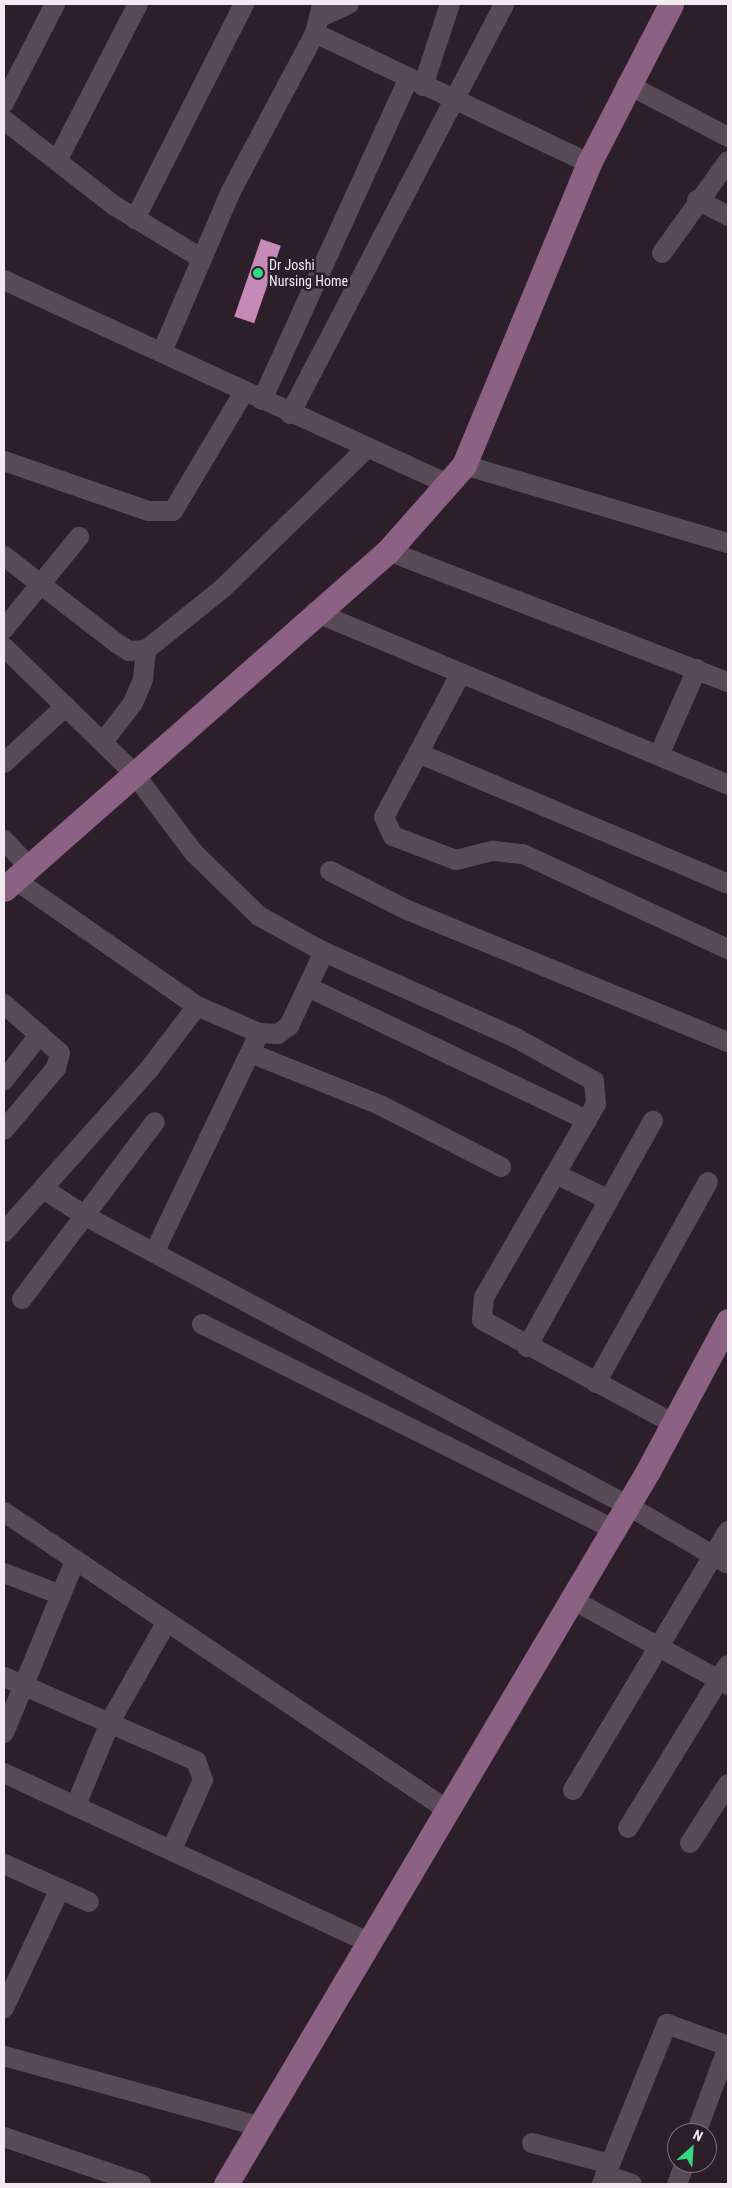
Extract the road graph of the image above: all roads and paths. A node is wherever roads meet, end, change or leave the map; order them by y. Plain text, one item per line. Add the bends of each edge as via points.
1 (55, 4) edge
2 (138, 4) edge
3 (244, 4) edge
4 (349, 4) edge
5 (450, 4) edge
6 (504, 4) edge
7 (671, 4) edge
8 (319, 18) edge
9 (416, 82) junction
10 (627, 84) junction
11 (455, 101) junction
12 (4, 103) edge
13 (4, 120) edge
14 (728, 137) edge
15 (56, 161) junction
16 (728, 161) edge
17 (589, 163) junction
18 (698, 200) junction
19 (728, 216) edge
20 (135, 220) junction
21 (662, 253) dead end
22 (200, 258) junction
23 (4, 280) edge
24 (162, 352) junction
25 (253, 396) junction
26 (290, 414) junction
27 (366, 449) junction
28 (4, 461) edge
29 (464, 465) junction
30 (447, 484) junction
31 (78, 537) dead end
32 (728, 543) edge
33 (388, 551) junction
34 (4, 556) edge
35 (41, 585) junction
36 (315, 612) junction
37 (4, 629) edge
38 (4, 647) edge
39 (146, 650) junction
40 (697, 670) junction
41 (461, 673) junction
42 (728, 682) edge
43 (66, 706) junction
44 (103, 742) junction
45 (8, 752) edge
46 (418, 753) junction
47 (659, 755) junction
48 (133, 772) junction
49 (728, 785) edge
50 (4, 840) edge
51 (330, 872) dead end
52 (16, 878) edge
53 (728, 884) edge
54 (728, 949) edge
55 (324, 952) junction
56 (310, 988) junction
57 (197, 1006) junction
58 (7, 1013) edge
59 (259, 1033) junction
60 (40, 1034) junction
61 (728, 1042) edge
62 (250, 1053) junction
63 (4, 1080) edge
64 (587, 1120) junction
65 (653, 1120) dead end
66 (155, 1122) dead end
67 (4, 1130) edge
68 (501, 1168) dead end
69 (556, 1174) junction
70 (708, 1182) dead end
71 (45, 1190) junction
72 (609, 1200) junction
73 (87, 1217) junction
74 (4, 1232) edge
75 (154, 1253) junction
76 (22, 1299) dead end
77 (728, 1321) edge
78 (202, 1324) dead end
79 (526, 1347) junction
80 (596, 1383) junction
81 (674, 1424) junction
82 (626, 1504) junction
83 (4, 1512) edge
84 (613, 1529) junction
85 (728, 1531) edge
86 (721, 1560) edge
87 (75, 1561) junction
88 (4, 1573) edge
89 (61, 1595) junction
90 (573, 1600) junction
91 (166, 1623) junction
92 (662, 1647) junction
93 (4, 1676) edge
94 (725, 1677) edge
95 (24, 1685) junction
96 (111, 1720) junction
97 (4, 1732) edge
98 (4, 1773) edge
99 (728, 1784) edge
100 (573, 1790) dead end
101 (76, 1805) junction
102 (446, 1809) junction
103 (628, 1828) dead end
104 (690, 1843) dead end
105 (172, 1848) junction
106 (4, 1864) edge
107 (60, 1889) junction
108 (89, 1902) dead end
109 (368, 1942) junction
110 (4, 2008) edge
111 (728, 2046) edge
112 (4, 2056) edge
113 (700, 2123) edge
114 (258, 2126) junction
115 (4, 2137) edge
116 (532, 2143) dead end
117 (606, 2174) edge
118 (141, 2184) edge
119 (226, 2184) edge
120 (632, 2184) edge

1 - 12 street
2 - 15 street
3 - 20 street
4 - 8 street
5 - 9 street
6 - 11 street
7 - 10 main road
8 - 9 street
8 - 22 street
9 - 11 street
9 - 25 street
10 - 14 street
10 - 17 main road
11 - 17 street
11 - 26 street
13 - 15 street
15 - 20 street
16 - 18 street
17 - 29 main road
18 - 19 street
18 - 21 street
20 - 22 street
22 - 24 street
23 - 24 street
24 - 25 street
25 - 26 street
25 - 28 street via 173,511 148,511
26 - 27 street
27 - 30 street
27 - 39 street via 223,588
29 - 30 main road
29 - 32 street
30 - 33 main road
31 - 35 street
33 - 36 main road
33 - 40 street
34 - 35 street
35 - 37 street
35 - 39 street via 118,644 129,650
36 - 41 street
36 - 48 main road
38 - 43 street
39 - 44 street via 143,679 134,703
40 - 42 street
40 - 47 street
41 - 46 street
41 - 47 street
43 - 44 street
43 - 45 street
44 - 48 street
46 - 53 street
46 - 54 street via 384,817 393,836 456,860 493,850 523,854
47 - 49 street
48 - 52 main road
48 - 55 street via 194,853 228,889 259,916
50 - 52 street
51 - 61 street via 405,909
52 - 57 street
55 - 56 street
55 - 64 street via 516,1038 588,1077 598,1090
56 - 59 street via 285,1030
56 - 64 street
57 - 59 street
57 - 71 street via 150,1068
58 - 60 street
59 - 62 street
60 - 63 street
60 - 67 street via 56,1047 59,1061
62 - 68 street via 380,1104
62 - 75 street
64 - 69 street
65 - 72 street
66 - 73 street
69 - 72 street
69 - 79 street via 480,1308 482,1320 492,1329
70 - 80 street
71 - 73 street
71 - 74 street
72 - 79 street
73 - 75 street
73 - 76 street
75 - 82 street
77 - 81 main road
78 - 84 street
79 - 80 street
80 - 81 street
81 - 82 main road
82 - 84 main road
82 - 86 street
83 - 87 street
84 - 90 main road
85 - 86 street
86 - 92 street
87 - 89 street
87 - 91 street
88 - 89 street
89 - 95 street
90 - 92 street
90 - 102 main road
91 - 96 street
91 - 102 street
92 - 94 street
92 - 100 street
93 - 95 street
94 - 103 street
95 - 96 street
95 - 97 street
96 - 101 street
96 - 105 street via 196,1761 202,1770 203,1780
98 - 101 street
99 - 104 street
101 - 105 street
102 - 109 main road
105 - 109 street
106 - 107 street
107 - 108 street
107 - 110 street
109 - 114 main road
111 - 113 street
111 - 117 street via 667,2024
112 - 114 street
114 - 119 main road
115 - 118 street
116 - 117 street
117 - 120 street

